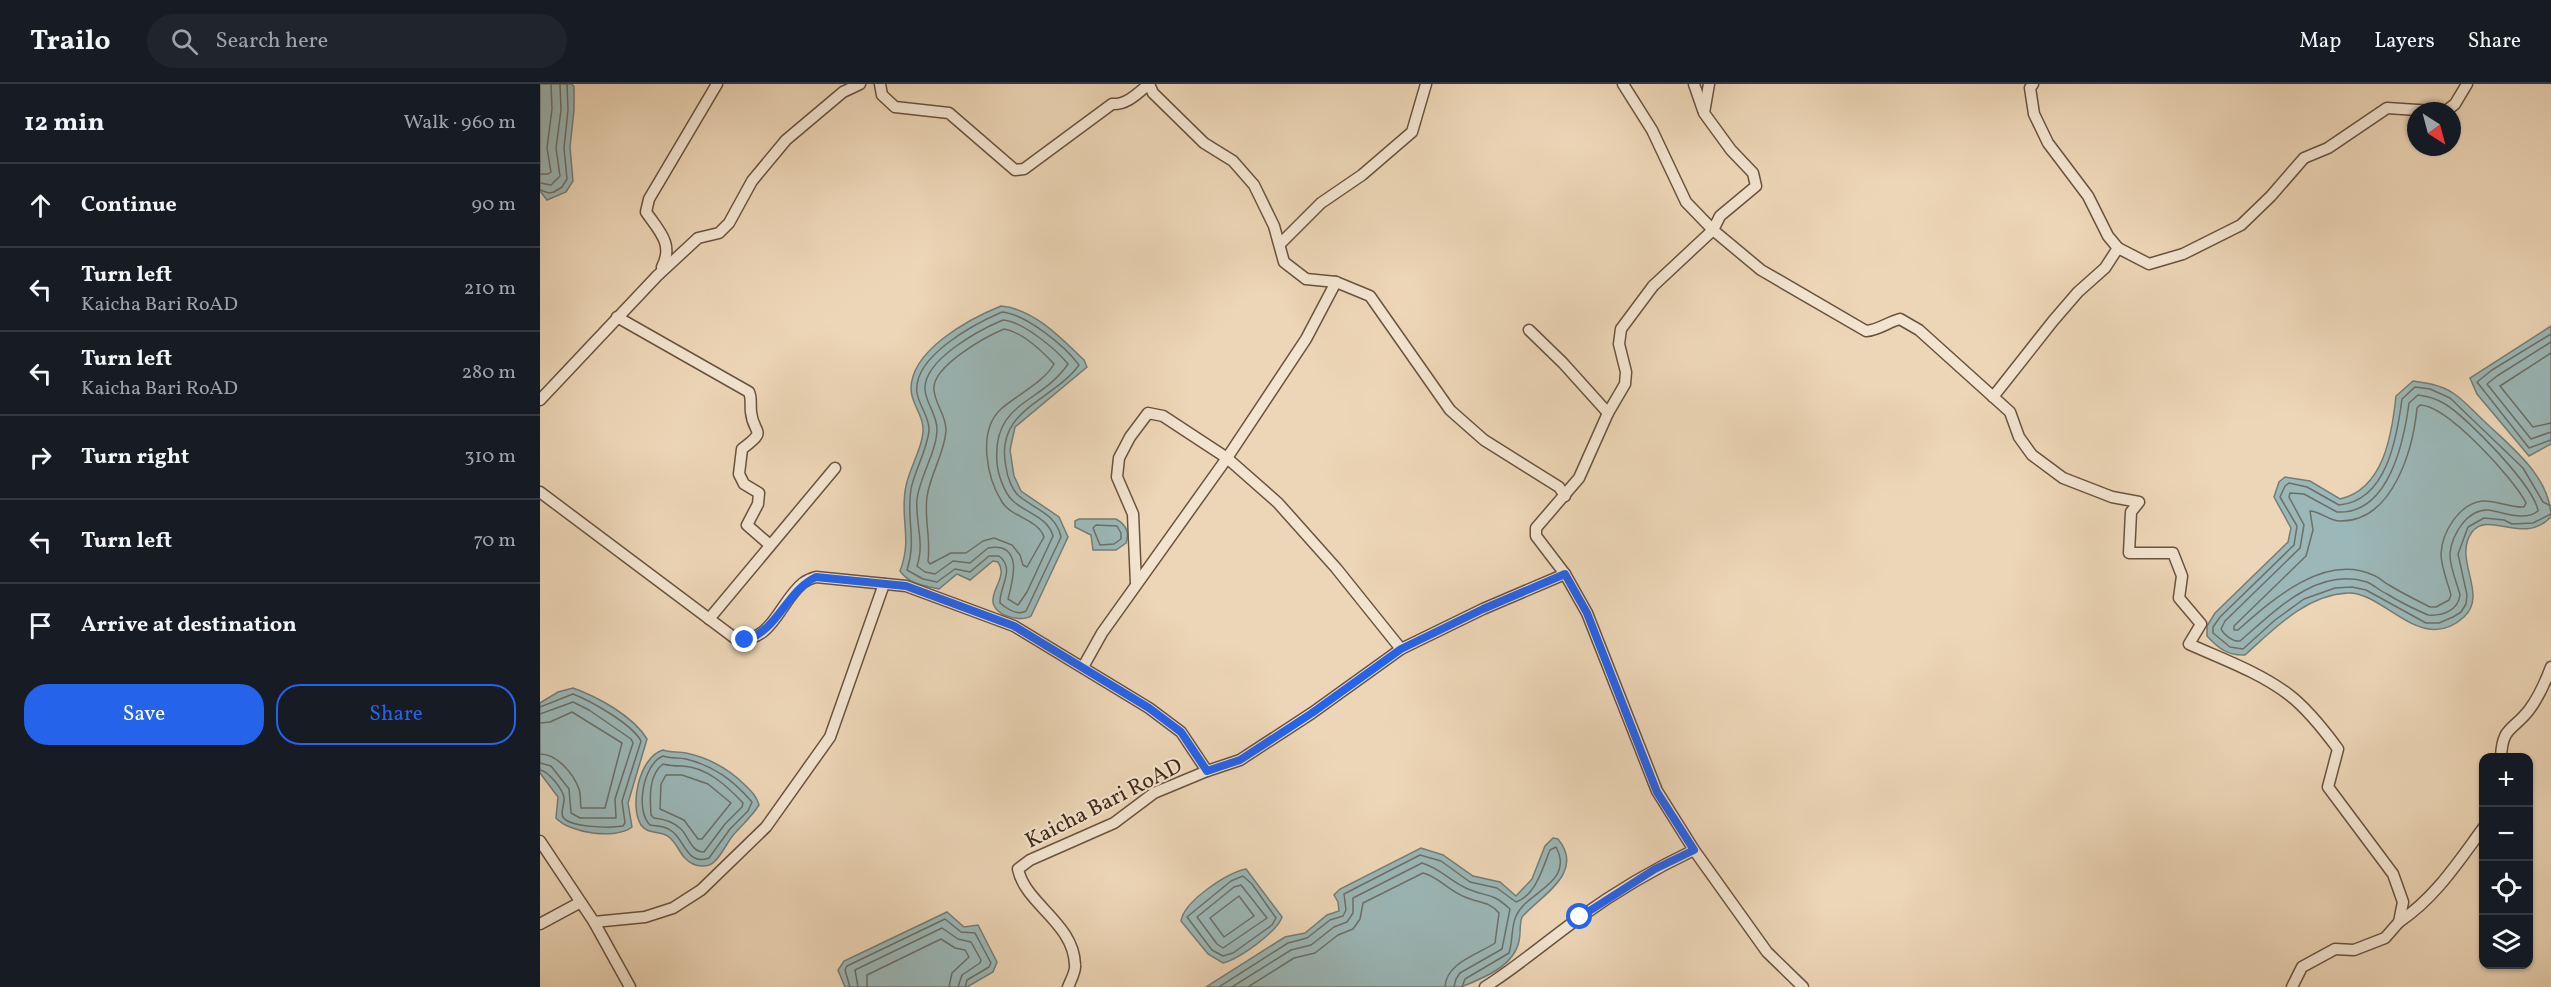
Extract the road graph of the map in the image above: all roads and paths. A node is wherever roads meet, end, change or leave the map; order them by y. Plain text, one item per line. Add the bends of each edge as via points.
1 (717, 84) edge
2 (860, 84) edge
3 (880, 84) edge
4 (1149, 84) edge
5 (1426, 84) edge
6 (1623, 84) edge
7 (1694, 84) edge
8 (1709, 84) edge
9 (2033, 84) edge
10 (2467, 84) edge
11 (2456, 102) edge
12 (2407, 109) edge
13 (1704, 113) junction
14 (1713, 230) junction
15 (1280, 244) junction
16 (2118, 248) junction
17 (657, 276) junction
18 (1336, 282) junction
19 (617, 317) junction
20 (1529, 330) dead end
21 (1993, 397) junction
22 (540, 400) edge
23 (1608, 413) junction
24 (1227, 458) junction
25 (834, 468) dead end
26 (540, 492) edge
27 (1565, 496) junction
28 (770, 545) junction
29 (1565, 574) junction
30 (884, 584) junction
31 (1136, 584) junction
32 (709, 619) junction
33 (1401, 649) junction
34 (1083, 667) junction
35 (2551, 667) edge
36 (2502, 753) edge
37 (1207, 771) junction
38 (2479, 834) edge
39 (540, 841) edge
40 (1694, 850) junction
41 (579, 903) junction
42 (594, 922) junction
43 (2399, 922) junction
44 (540, 924) edge
45 (630, 987) edge
46 (1068, 987) edge
47 (1485, 987) edge
48 (1803, 987) edge
49 (2292, 987) edge

1 - 17 street via 650,199 646,212 665,240 668,255
2 - 17 street via 843,92 786,140 752,181 724,228 698,238
3 - 4 street via 882,95 895,107 949,112 1015,170 1024,169 1112,105 1120,105
4 - 15 street via 1153,93 1204,143 1233,161 1254,185
5 - 15 street via 1412,132 1362,175 1321,203
6 - 14 street via 1652,130 1686,201
7 - 13 street
8 - 13 street
9 - 16 street via 2030,88 2034,114 2048,143 2088,196
10 - 11 street
12 - 16 street via 2387,108 2328,148 2304,158 2241,225 2183,254 2149,264
13 - 14 street via 1753,174 1756,186 1720,216
14 - 21 street via 1761,270 1866,331 1900,319 1919,330
14 - 23 street via 1653,286 1621,329 1619,344 1626,372
15 - 18 street via 1284,262 1306,279
16 - 21 street via 2105,268 2078,291
17 - 19 street
18 - 24 street via 1306,339
18 - 27 street via 1370,296 1450,410 1484,440 1558,487
19 - 22 street
19 - 28 street via 749,392 758,431 756,438 742,449 739,474 744,484 759,493 747,525
20 - 23 street
21 - 43 street via 2010,412 2019,437 2032,455 2063,478 2112,497 2139,502 2131,512 2129,552 2173,554 2182,576 2179,598 2201,624 2189,644 2289,694 2325,731 2338,748 2328,787 2393,874 2403,902
23 - 27 street via 1579,478
24 - 31 street
24 - 31 street via 1163,416 1148,413 1130,437 1119,458 1117,477 1133,514
24 - 33 street via 1278,503
25 - 28 street
26 - 32 street
27 - 29 street via 1536,528 1536,536
28 - 32 street
29 - 33 street, Kaicha Bari RoAD
29 - 40 street via 1587,613 1657,792
30 - 32 street via 816,577 803,582 762,632 745,640 736,639
30 - 34 street via 906,586 1014,626
30 - 42 street via 830,737 766,827 688,900 659,914
31 - 34 street
33 - 37 street, Kaicha Bari RoAD via 1240,760
34 - 37 street via 1181,732
35 - 36 street via 2528,712 2505,732
37 - 46 street, Kaicha Bari RoAD via 1154,794 1114,823 1018,869 1021,882 1070,942 1076,966
38 - 43 street via 2443,884
39 - 41 street
40 - 47 street via 1655,869 1580,917
40 - 48 street via 1767,952
41 - 42 street
41 - 44 street
42 - 45 street
43 - 49 street via 2385,938 2354,950 2335,949 2302,967

